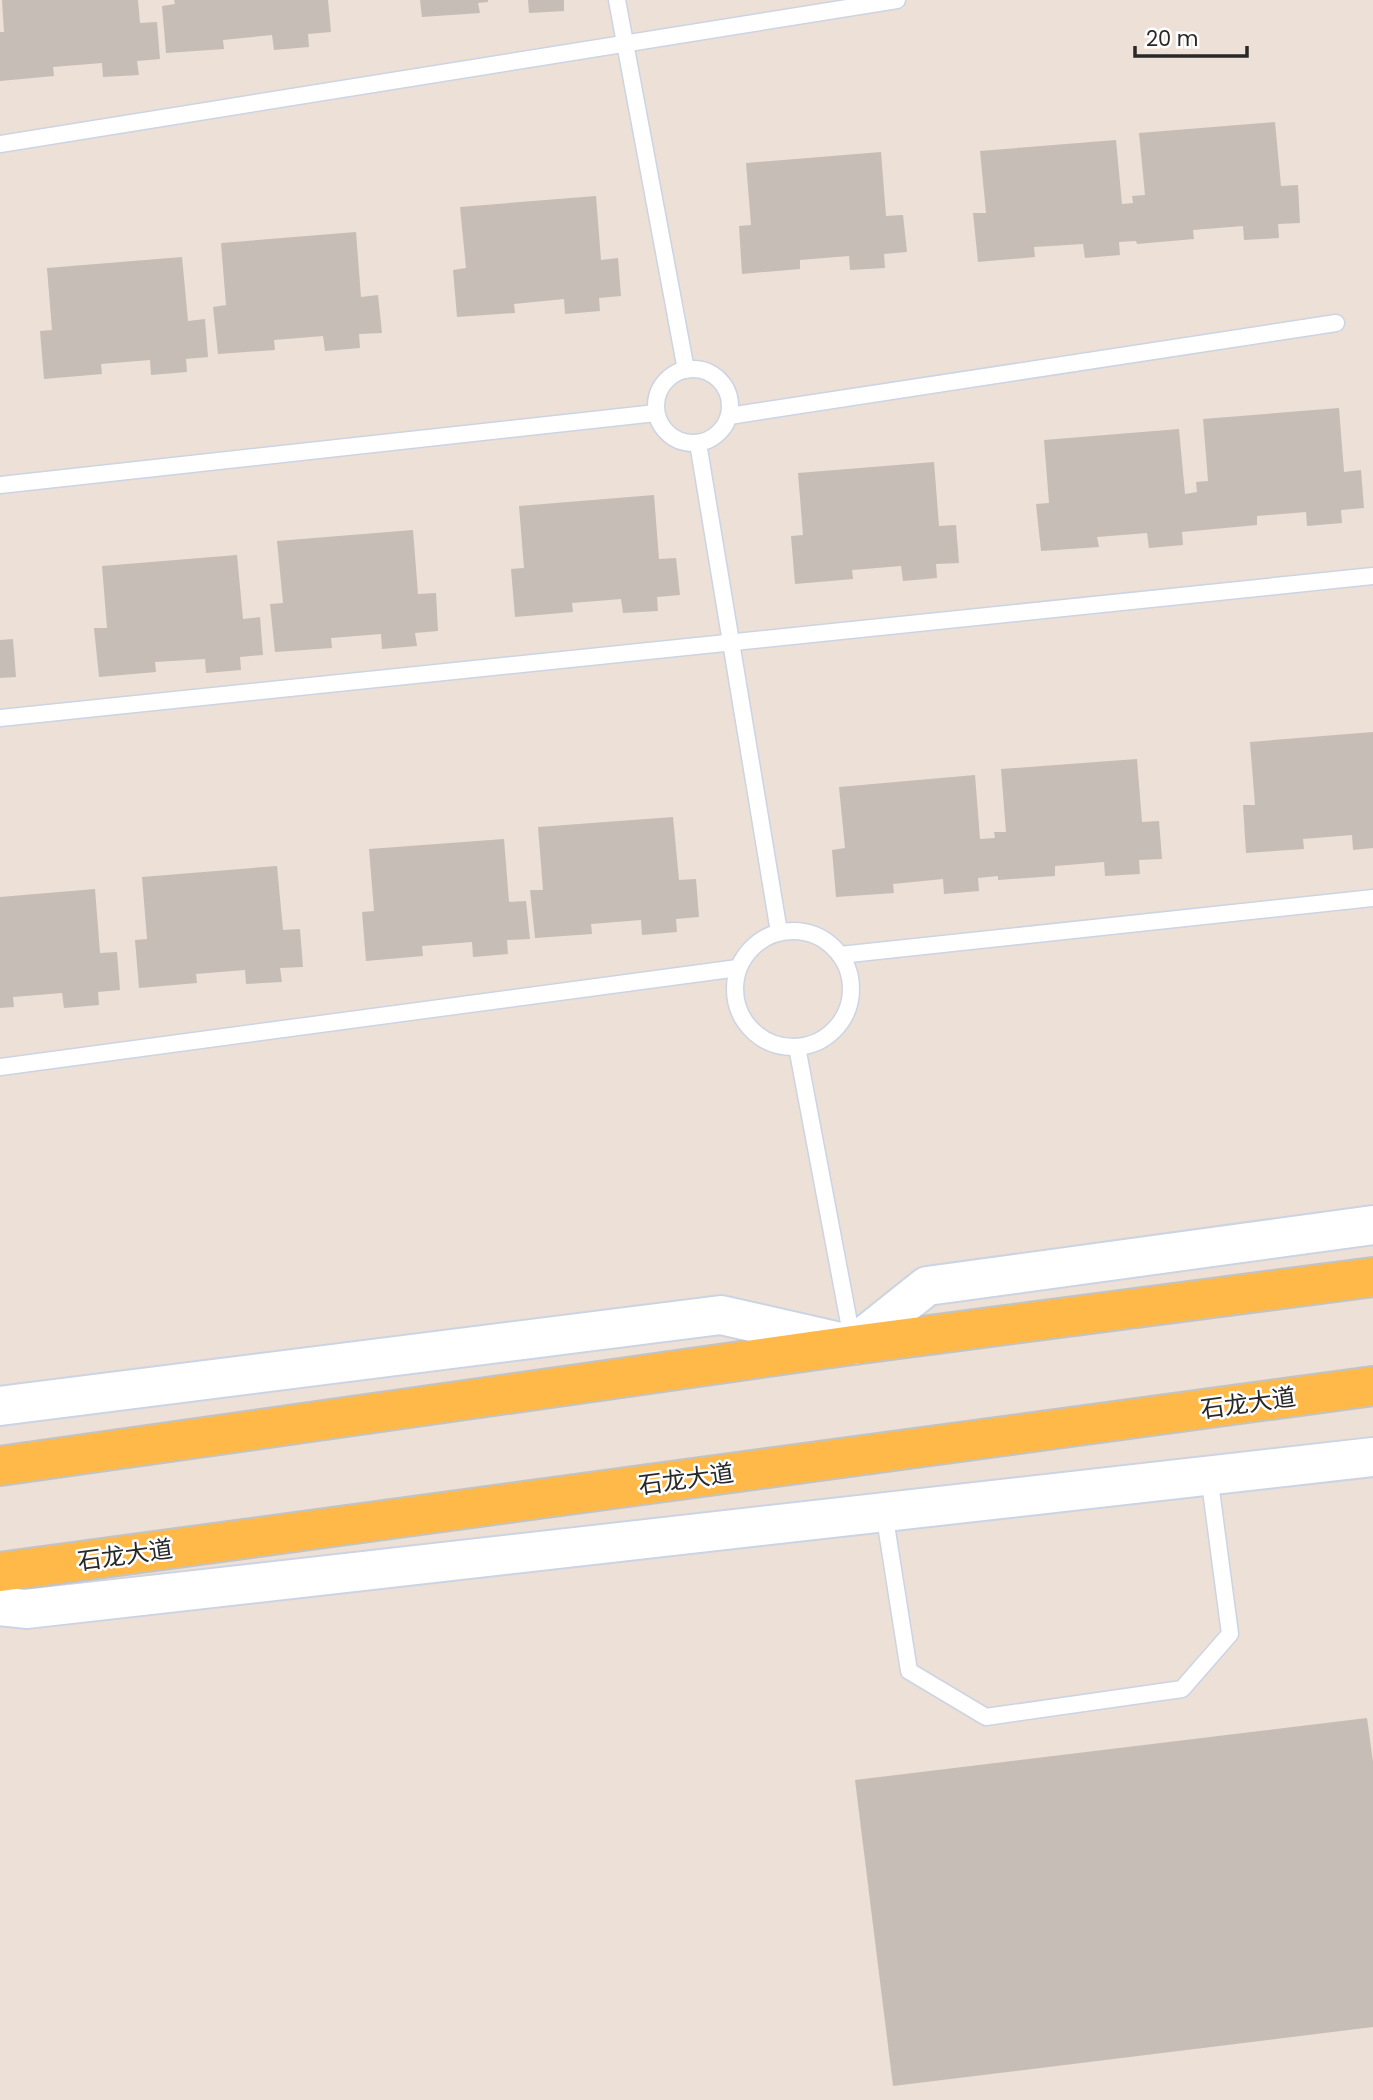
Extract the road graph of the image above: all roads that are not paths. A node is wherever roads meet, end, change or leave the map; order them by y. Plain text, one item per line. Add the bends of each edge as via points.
1 (617, 0) edge
2 (897, 0) edge
3 (625, 44) junction
4 (0, 144) edge
5 (1336, 323) dead end
6 (686, 370) junction
7 (656, 413) junction
8 (729, 416) junction
9 (698, 443) junction
10 (0, 485) edge
11 (1373, 576) edge
12 (732, 643) junction
13 (0, 718) edge
14 (1373, 898) edge
15 (779, 932) junction
16 (840, 955) junction
17 (738, 968) junction
18 (797, 1047) junction
19 (0, 1067) edge
20 (1373, 1225) edge
21 (1373, 1277) edge
22 (853, 1345) junction
23 (1373, 1386) edge
24 (0, 1406) edge
25 (1373, 1457) edge
26 (0, 1466) edge
27 (1209, 1475) junction
28 (884, 1512) junction
29 (0, 1572) edge
30 (0, 1606) edge

1 - 3 lane
2 - 3 lane
3 - 4 lane
3 - 6 lane
5 - 8 lane
6 - 7 lane via 662,385
6 - 8 lane via 715,376 730,401
7 - 9 lane via 671,437
7 - 10 lane
8 - 9 lane via 712,439
9 - 12 lane
11 - 12 lane
12 - 13 lane
12 - 15 lane
14 - 16 lane
15 - 16 lane via 813,934
15 - 17 lane via 748,951
16 - 18 lane via 851,987 842,1021 830,1034
17 - 18 lane via 734,988 747,1025 762,1038
17 - 19 lane
18 - 22 lane
20 - 22 street via 927,1286
21 - 22 main road
22 - 24 street via 721,1315
22 - 26 main road
23 - 29 main road, 石龙大道
25 - 27 street, 石龙大道
27 - 28 street, 石龙大道
27 - 28 lane via 1230,1634 1182,1689 986,1717 909,1671
28 - 30 street, 石龙大道 via 40,1608

